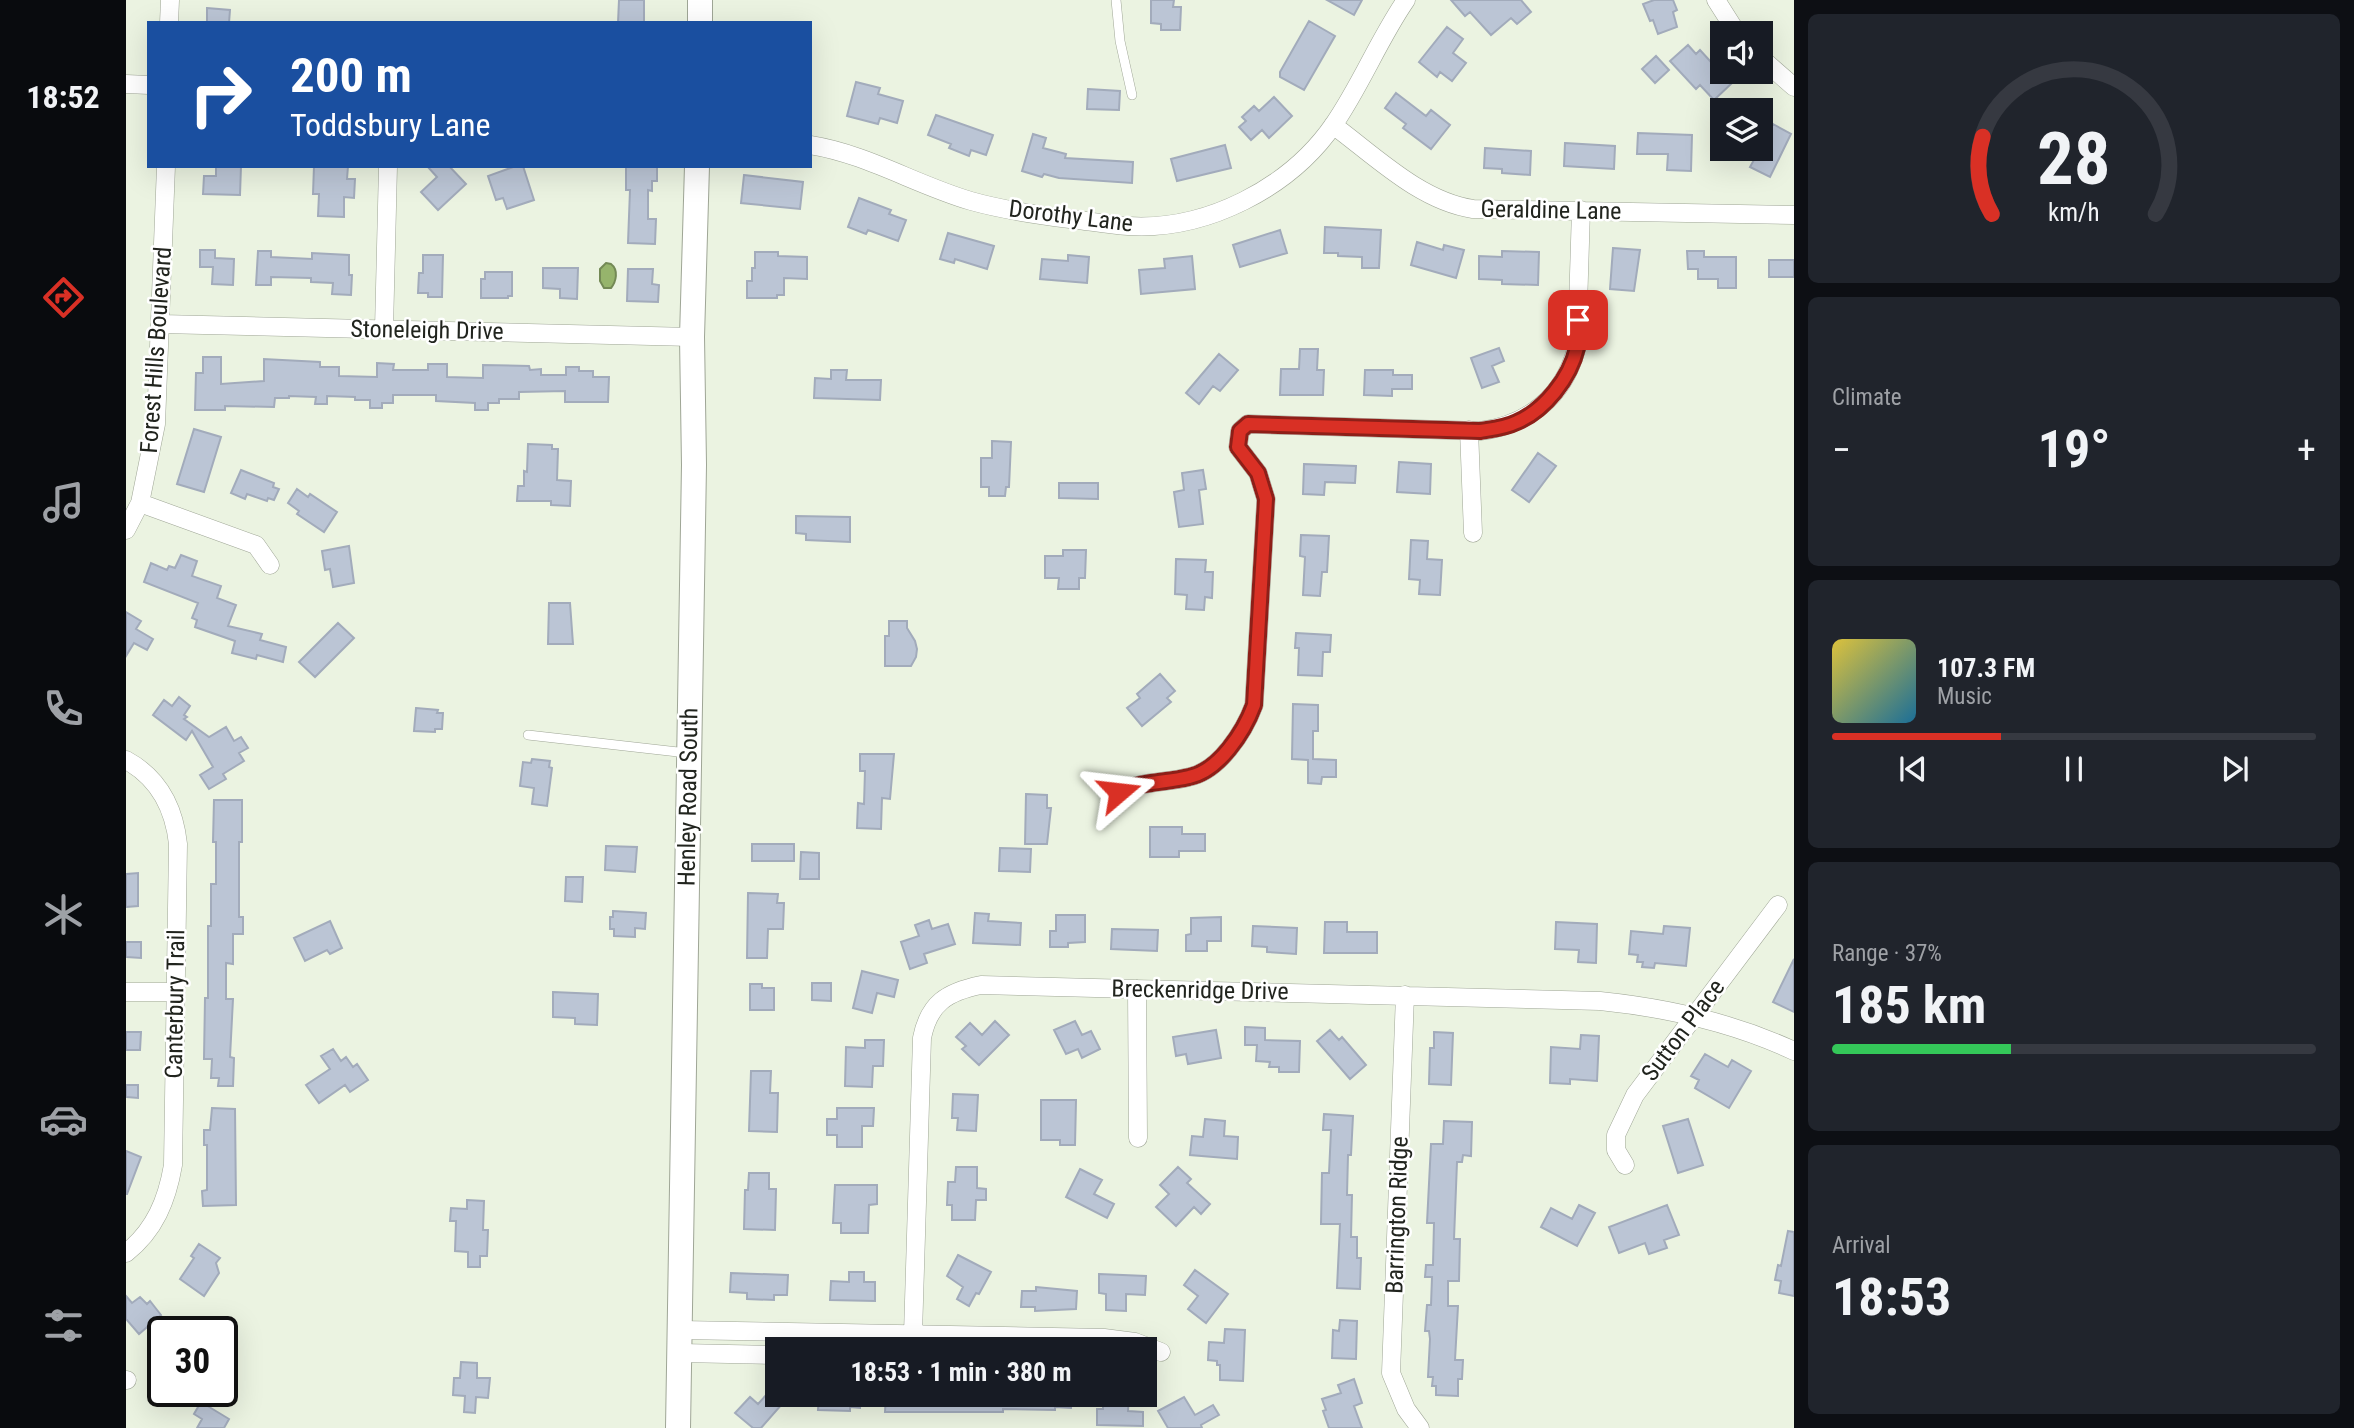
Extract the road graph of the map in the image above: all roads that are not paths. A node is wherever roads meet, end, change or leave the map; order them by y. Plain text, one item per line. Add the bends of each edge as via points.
1 (170, 0) edge
2 (700, 0) edge
3 (1116, 0) edge
4 (1406, 0) edge
5 (1716, 0) edge
6 (169, 21) edge
7 (700, 21) edge
8 (1728, 21) edge
9 (1773, 68) edge
10 (126, 84) edge
11 (147, 85) edge
12 (1794, 87) edge
13 (1132, 95) dead end
14 (1333, 125) junction
15 (812, 145) edge
16 (166, 168) edge
17 (388, 168) edge
18 (696, 168) edge
19 (1581, 210) junction
20 (1794, 215) edge
21 (161, 324) junction
22 (384, 329) junction
23 (692, 337) junction
24 (1469, 430) junction
25 (140, 503) junction
26 (126, 530) edge
27 (1473, 533) dead end
28 (270, 565) dead end
29 (528, 734) dead end
30 (689, 753) junction
31 (126, 760) edge
32 (1119, 792) dead end
33 (1778, 905) dead end
34 (1137, 989) junction
35 (126, 992) edge
36 (176, 992) junction
37 (1405, 995) junction
38 (1694, 1015) junction
39 (1794, 1051) edge
40 (1138, 1138) dead end
41 (1625, 1165) dead end
42 (126, 1254) edge
43 (913, 1337) edge
44 (765, 1340) edge
45 (681, 1341) junction
46 (765, 1353) edge
47 (678, 1428) edge
48 (1420, 1428) edge

1 - 6 street
2 - 7 street
3 - 13 lane
4 - 14 street, Dorothy Lane
5 - 8 street
9 - 12 street
10 - 11 street
14 - 15 street, Dorothy Lane via 1293,168 1247,199 1211,215 1129,226 973,202 862,159
14 - 19 street, Geraldine Lane via 1409,181 1457,207
16 - 21 street, Forest Hills Boulevard
17 - 22 street
18 - 23 street, Henley Road South
19 - 20 street, Geraldine Lane
19 - 24 street via 1577,347 1564,379 1552,395 1516,423
21 - 22 street, Stoneleigh Drive
21 - 25 street, Forest Hills Boulevard via 156,424
22 - 23 street, Stoneleigh Drive
23 - 30 street, Henley Road South
24 - 27 street
24 - 32 street via 1248,424 1240,431 1238,447 1258,473 1266,499 1254,705 1234,743 1212,765 1193,777 1135,784
25 - 26 street, Forest Hills Boulevard
25 - 28 street via 256,545
29 - 30 lane
30 - 45 street, Henley Road South
31 - 36 street, Canterbury Trail via 163,792 177,833
33 - 38 street, Sutton Place
34 - 37 street, Breckenridge Drive
34 - 40 street
34 - 43 street, Breckenridge Drive via 981,985 954,993 934,1008 926,1021 920,1055
35 - 36 street
36 - 42 street, Canterbury Trail via 169,1190 152,1226
37 - 38 street, Breckenridge Drive via 1600,1000
37 - 48 street, Barrington Ridge via 1391,1373 1406,1409
38 - 39 street, Breckenridge Drive
38 - 41 street, Sutton Place via 1624,1114 1616,1150
44 - 45 street
45 - 46 street
45 - 47 street, Henley Road South

